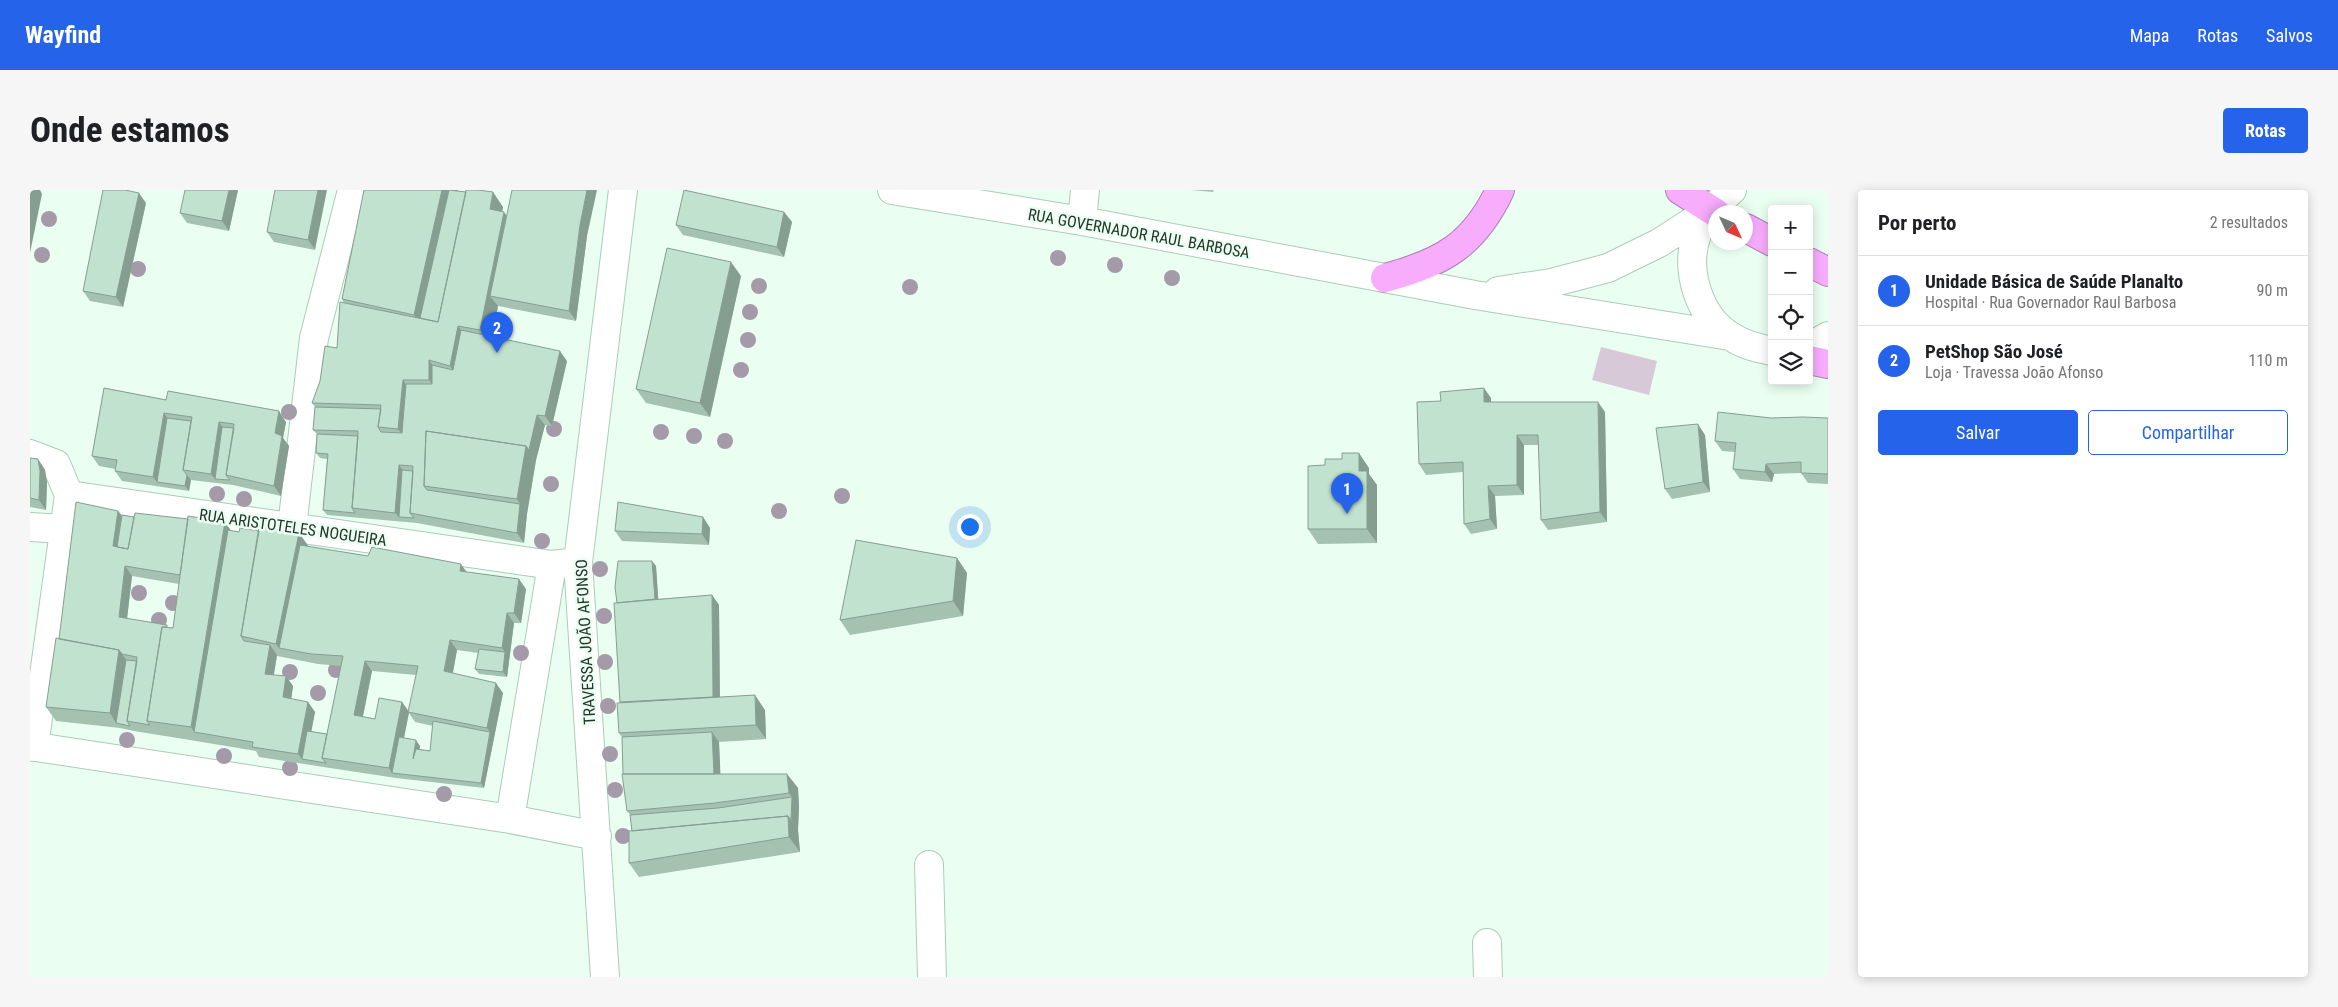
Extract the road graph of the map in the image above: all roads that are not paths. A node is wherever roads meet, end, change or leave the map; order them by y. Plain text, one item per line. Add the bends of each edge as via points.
1 (352, 190) edge
2 (623, 190) edge
3 (892, 190) edge
4 (1085, 190) edge
5 (1500, 190) edge
6 (1680, 190) edge
7 (1732, 190) edge
8 (1719, 205) edge
9 (1708, 209) edge
10 (1708, 215) edge
11 (1708, 219) edge
12 (1082, 221) junction
13 (1753, 232) edge
14 (1768, 240) edge
15 (1813, 264) edge
16 (1828, 272) edge
17 (1385, 278) junction
18 (1475, 295) junction
19 (1730, 336) junction
20 (1828, 336) edge
21 (1813, 345) edge
22 (1768, 350) edge
23 (1813, 361) edge
24 (1828, 364) edge
25 (30, 454) edge
26 (69, 495) junction
27 (30, 527) edge
28 (292, 527) junction
29 (64, 529) junction
30 (578, 562) junction
31 (552, 565) junction
32 (32, 747) edge
33 (510, 819) junction
34 (597, 836) junction
35 (929, 865) dead end
36 (1487, 943) dead end
37 (605, 977) edge
38 (932, 977) edge
39 (1488, 977) edge

1 - 28 street via 314,338
2 - 30 street, TRAVESSA JOÃO AFONSO
3 - 12 street, RUA GOVERNADOR RAUL BARBOSA
4 - 12 street
5 - 17 highway via 1475,232 1444,257 1419,269
6 - 9 highway
7 - 8 street
10 - 18 street via 1608,268
11 - 19 street via 1697,235 1692,264 1696,292 1710,317
12 - 17 street, RUA GOVERNADOR RAUL BARBOSA
13 - 14 highway
15 - 16 highway
17 - 18 street, RUA GOVERNADOR RAUL BARBOSA
18 - 19 street, RUA GOVERNADOR RAUL BARBOSA
19 - 22 street via 1751,347
20 - 21 street
23 - 24 highway
25 - 26 street via 56,464
26 - 28 street, RUA ARISTOTELES NOGUEIRA
26 - 29 street
27 - 29 street
28 - 31 street, RUA ARISTOTELES NOGUEIRA
29 - 32 street
30 - 31 street, RUA ARISTOTELES NOGUEIRA
30 - 34 street, TRAVESSA JOÃO AFONSO
31 - 33 street
32 - 33 street
33 - 34 street
34 - 37 street, TRAVESSA JOÃO AFONSO
35 - 38 street
36 - 39 street

